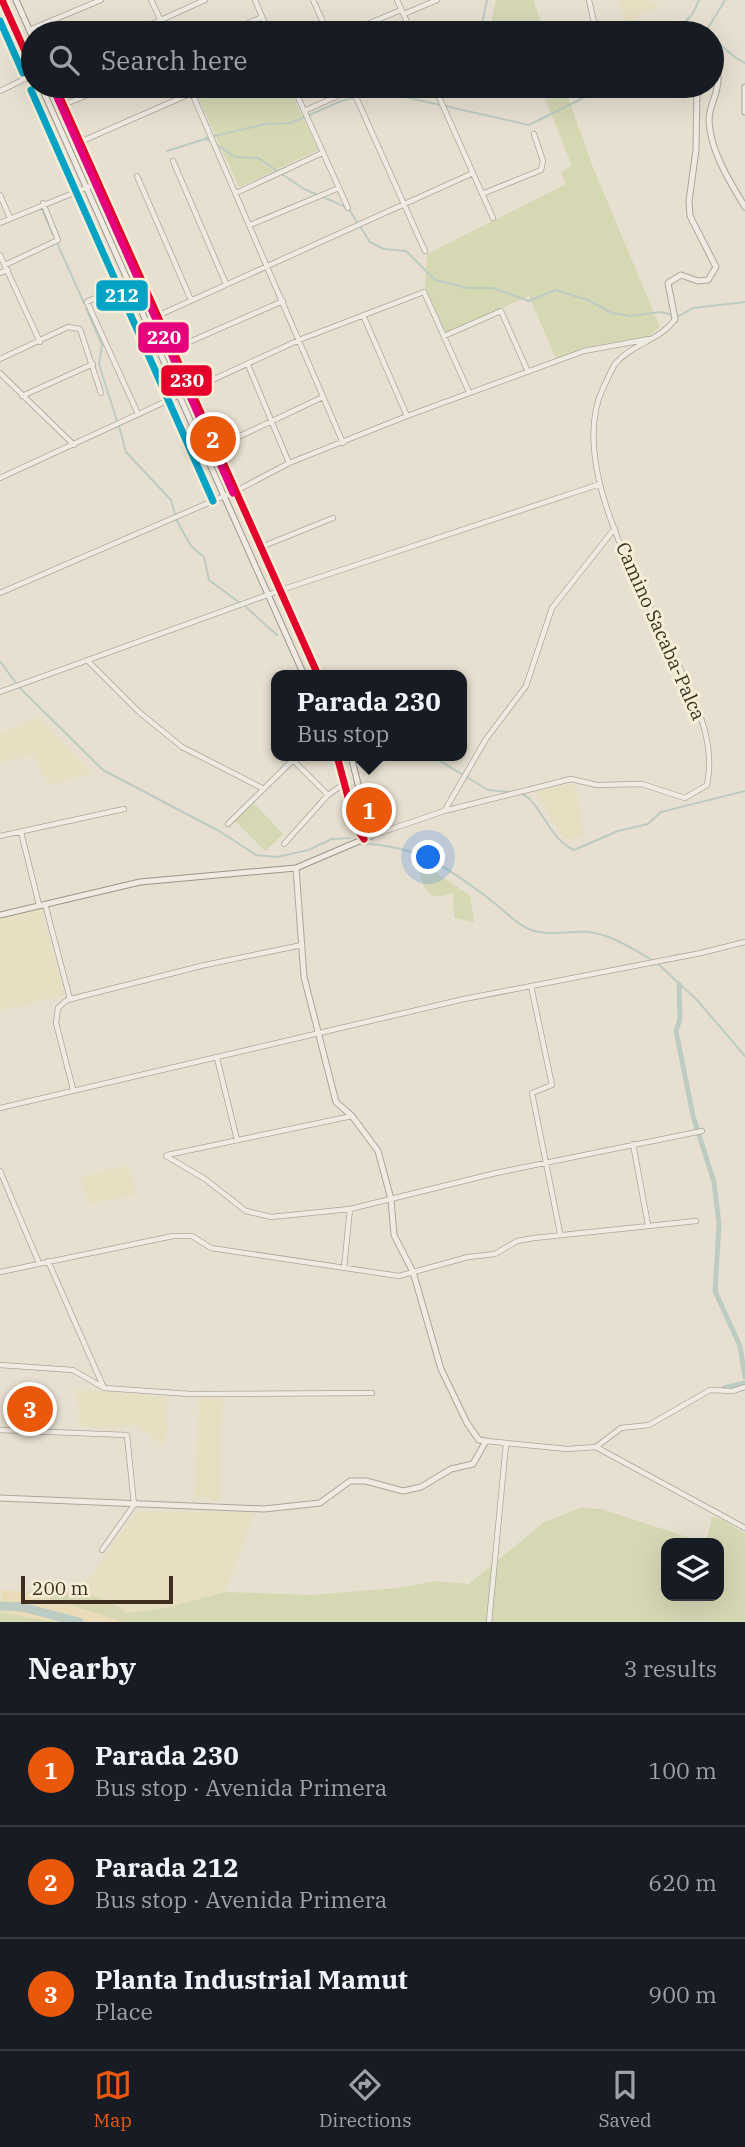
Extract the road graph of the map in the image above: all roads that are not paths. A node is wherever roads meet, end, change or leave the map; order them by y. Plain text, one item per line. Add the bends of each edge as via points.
1 (2, 0) edge
2 (16, 0) edge
3 (100, 0) edge
4 (152, 0) edge
5 (205, 0) edge
6 (255, 0) edge
7 (313, 0) edge
8 (397, 0) edge
9 (437, 0) edge
10 (589, 0) edge
11 (403, 12) junction
12 (262, 17) junction
13 (25, 21) edge
14 (50, 21) edge
15 (161, 21) joint
16 (253, 21) edge
17 (264, 21) edge
18 (323, 21) edge
19 (379, 21) edge
20 (407, 21) edge
21 (594, 21) edge
22 (21, 42) edge
23 (21, 81) edge
24 (745, 86) edge
25 (0, 91) edge
26 (47, 98) edge
27 (60, 98) edge
28 (80, 98) edge
29 (181, 98) edge
30 (194, 98) edge
31 (298, 98) edge
32 (331, 98) edge
33 (356, 98) edge
34 (439, 98) edge
35 (697, 98) edge
36 (716, 98) edge
37 (63, 105) junction
38 (304, 111) junction
39 (745, 112) edge
40 (534, 134) dead end
41 (80, 142) junction
42 (322, 153) junction
43 (173, 161) dead end
44 (473, 173) junction
45 (137, 176) dead end
46 (98, 183) junction
47 (88, 187) junction
48 (339, 188) junction
49 (236, 192) junction
50 (482, 194) junction
51 (0, 195) edge
52 (43, 203) junction
53 (403, 206) junction
54 (745, 207) edge
55 (348, 208) dead end
56 (10, 218) junction
57 (493, 218) dead end
58 (0, 223) edge
59 (250, 225) junction
60 (425, 251) dead end
61 (0, 255) edge
62 (267, 266) junction
63 (6, 267) junction
64 (0, 273) edge
65 (129, 281) junction
66 (226, 284) junction
67 (191, 300) junction
68 (283, 301) junction
69 (363, 315) junction
70 (157, 316) junction
71 (676, 316) joint
72 (146, 321) junction
73 (444, 336) junction
74 (654, 338) junction
75 (299, 340) junction
76 (40, 342) junction
77 (173, 349) junction
78 (0, 359) edge
79 (93, 364) junction
80 (248, 365) junction
81 (528, 372) junction
82 (0, 373) edge
83 (191, 391) junction
84 (469, 392) junction
85 (101, 393) dead end
86 (22, 396) junction
87 (179, 397) junction
88 (323, 397) junction
89 (138, 414) junction
90 (407, 416) junction
91 (273, 423) junction
92 (343, 443) junction
93 (74, 445) junction
94 (216, 447) junction
95 (289, 463) junction
96 (0, 478) edge
97 (600, 484) junction
98 (236, 491) junction
99 (223, 497) junction
100 (333, 518) dead end
101 (615, 528) junction
102 (261, 547) junction
103 (280, 591) junction
104 (0, 593) edge
105 (269, 596) junction
106 (88, 661) junction
107 (302, 670) edge
108 (316, 670) edge
109 (0, 692) edge
110 (292, 761) edge
111 (294, 761) edge
112 (338, 761) edge
113 (352, 761) edge
114 (345, 783) junction
115 (264, 789) junction
116 (328, 795) junction
117 (124, 810) dead end
118 (444, 811) junction
119 (228, 824) dead end
120 (20, 832) junction
121 (0, 836) edge
122 (370, 836) junction
123 (364, 839) junction
124 (284, 844) dead end
125 (296, 868) junction
126 (42, 904) junction
127 (0, 915) edge
128 (745, 942) edge
129 (302, 944) junction
130 (531, 986) junction
131 (70, 999) junction
132 (317, 1036) junction
133 (218, 1058) junction
134 (73, 1089) junction
135 (0, 1108) edge
136 (352, 1116) junction
137 (702, 1130) dead end
138 (237, 1140) junction
139 (633, 1144) junction
140 (547, 1163) junction
141 (0, 1171) edge
142 (7, 1189) junction
143 (0, 1190) edge
144 (391, 1199) junction
145 (350, 1209) junction
146 (696, 1221) dead end
147 (649, 1226) junction
148 (560, 1233) junction
149 (48, 1262) junction
150 (39, 1264) junction
151 (344, 1268) junction
152 (0, 1272) edge
153 (413, 1272) junction
154 (0, 1365) edge
155 (104, 1387) junction
156 (745, 1387) edge
157 (372, 1393) dead end
158 (0, 1430) edge
159 (486, 1441) junction
160 (506, 1444) junction
161 (596, 1447) junction
162 (0, 1498) edge
163 (134, 1505) junction
164 (745, 1528) edge
165 (102, 1550) dead end
166 (489, 1622) edge

1 - 22 main road
2 - 13 main road
3 - 14 street
4 - 15 street
5 - 15 street
6 - 12 street
7 - 18 street
8 - 11 street
9 - 11 street
10 - 21 street
11 - 19 street
11 - 20 street
12 - 16 street
12 - 17 street
23 - 25 street
24 - 39 main road
26 - 47 main road
27 - 37 main road
28 - 37 street
29 - 41 street
30 - 49 street
31 - 38 street
32 - 38 street
33 - 53 street
34 - 44 street
35 - 71 main road, Camino Sacaba-Palca via 690,216 716,267 708,280 681,275 671,279 668,293
36 - 54 main road via 709,120 713,142
37 - 41 main road
38 - 42 street
40 - 50 street via 544,161 541,170
41 - 46 main road
42 - 48 street
42 - 49 street
43 - 66 street
44 - 50 street
44 - 53 street
45 - 67 street
46 - 47 street
46 - 70 main road
47 - 52 street
47 - 65 main road
48 - 55 street
48 - 59 street
49 - 59 street
50 - 57 street
51 - 56 street
52 - 56 street
52 - 63 street via 58,240
53 - 60 street
53 - 62 street
56 - 58 street
59 - 62 street
61 - 63 street
62 - 66 street
62 - 68 street
63 - 64 street
63 - 76 street
65 - 72 main road
65 - 89 street via 87,302
66 - 67 street
67 - 70 street
68 - 75 street
68 - 77 street
69 - 73 street via 424,292
69 - 75 street
69 - 90 street
70 - 72 street
70 - 77 main road
71 - 74 street, Camino Sacaba-Palca
72 - 87 main road
73 - 81 street via 501,312
73 - 84 street
74 - 81 street via 584,351
74 - 97 street, Camino Sacaba-Palca via 616,363 600,395 593,420
75 - 80 street
75 - 88 street
76 - 78 street
76 - 79 street via 68,327 80,329
77 - 83 main road
79 - 85 street
79 - 86 street
80 - 83 street
80 - 91 street
81 - 84 street
82 - 86 street
83 - 87 street
83 - 94 main road
84 - 90 street
86 - 93 street
87 - 89 street
87 - 99 main road
88 - 91 street
88 - 92 street
89 - 93 street
90 - 92 street
91 - 94 street
91 - 95 street
92 - 95 street
93 - 96 street
94 - 98 main road
95 - 98 street
97 - 101 street, Camino Sacaba-Palca
97 - 103 street
98 - 99 street
98 - 102 main road
99 - 104 street
99 - 105 main road
100 - 102 street
101 - 118 street via 552,608 526,686 486,739
101 - 118 street, Camino Sacaba-Palca via 700,713 709,748 707,785 685,798 642,784 597,785 571,779
102 - 103 main road
103 - 105 street
103 - 108 main road
105 - 106 street
105 - 107 main road
106 - 109 street
106 - 115 street via 182,747
110 - 115 street
111 - 116 street
112 - 114 main road
113 - 122 main road
114 - 116 street
114 - 123 main road via 356,827
115 - 119 street
116 - 124 street
117 - 120 street
118 - 122 street, Camino Sacaba-Palca
120 - 121 street
120 - 126 street
122 - 123 main road, Camino Sacaba-Palca
123 - 125 main road, Camino Sacaba-Palca
125 - 126 main road, Camino Sacaba-Palca via 178,876
125 - 129 main road
126 - 127 main road, Camino Sacaba-Palca
126 - 131 street
128 - 130 street
129 - 131 street
129 - 132 main road
130 - 132 street
130 - 140 street via 552,1085 532,1093
131 - 134 street via 58,1009 56,1023
132 - 133 street
132 - 136 main road via 336,1102
133 - 134 street
133 - 138 street
134 - 135 street
136 - 138 street
136 - 144 main road via 378,1151
137 - 139 street
138 - 145 street via 166,1156 246,1211 271,1217
139 - 140 street
139 - 147 street
140 - 144 street
140 - 148 street
141 - 142 street
142 - 143 street
142 - 150 street
144 - 145 street
144 - 153 main road via 394,1235
145 - 151 street
146 - 147 street
147 - 148 street
148 - 153 street via 517,1241 495,1254
149 - 150 street
149 - 151 street via 192,1236 211,1248
149 - 155 street
150 - 152 street
151 - 153 street via 399,1276
153 - 159 main road via 441,1369 467,1423 479,1440
154 - 155 street via 73,1370
155 - 157 street via 190,1394
156 - 161 street via 710,1390 649,1424 621,1428
158 - 163 street via 127,1434
159 - 160 street
159 - 163 main road via 473,1464 403,1491 350,1481 320,1503 264,1509
160 - 161 street
160 - 166 street
161 - 164 street
162 - 163 main road
163 - 165 street

